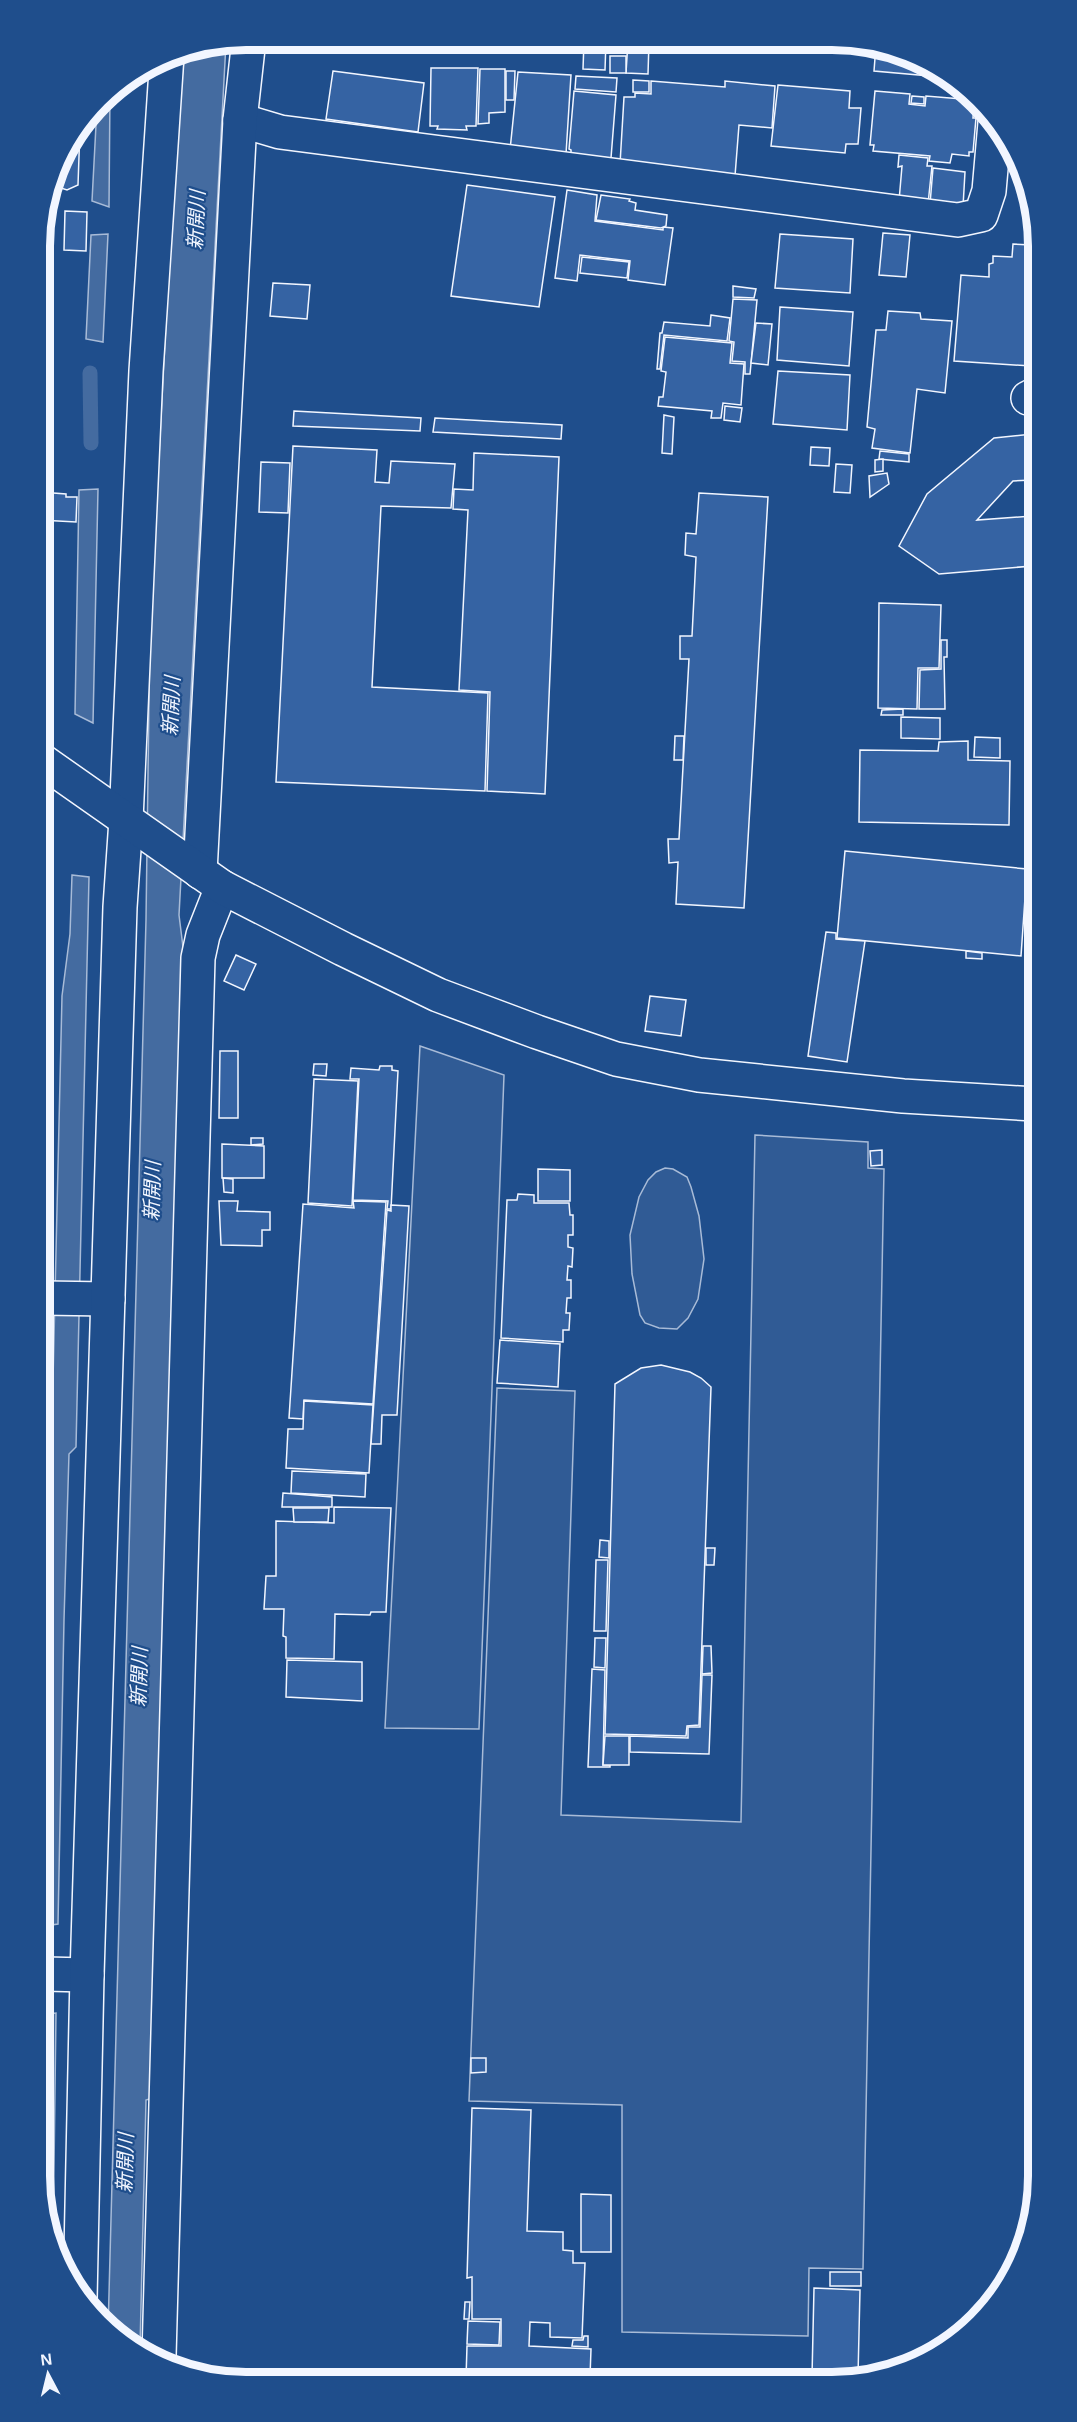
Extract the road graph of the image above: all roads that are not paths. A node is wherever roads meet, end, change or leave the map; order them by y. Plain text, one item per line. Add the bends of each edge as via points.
1 (248, 50) edge
2 (166, 66) edge
3 (240, 120) junction
4 (994, 136) edge
5 (50, 766) edge
6 (126, 820) junction
7 (204, 875) junction
8 (1028, 1104) edge
9 (50, 1298) edge
10 (108, 1299) junction
11 (50, 1974) edge
12 (87, 1975) junction
13 (80, 2282) edge
14 (159, 2352) edge

1 - 3 street
2 - 6 street via 146,371
3 - 4 street via 292,133 958,220 981,215 990,190
3 - 7 street
5 - 6 street
6 - 7 street
6 - 10 street
7 - 8 street via 438,995 616,1059 699,1075 903,1096
7 - 14 street via 203,935 198,958
9 - 10 street
10 - 12 street
11 - 12 street
12 - 13 street

